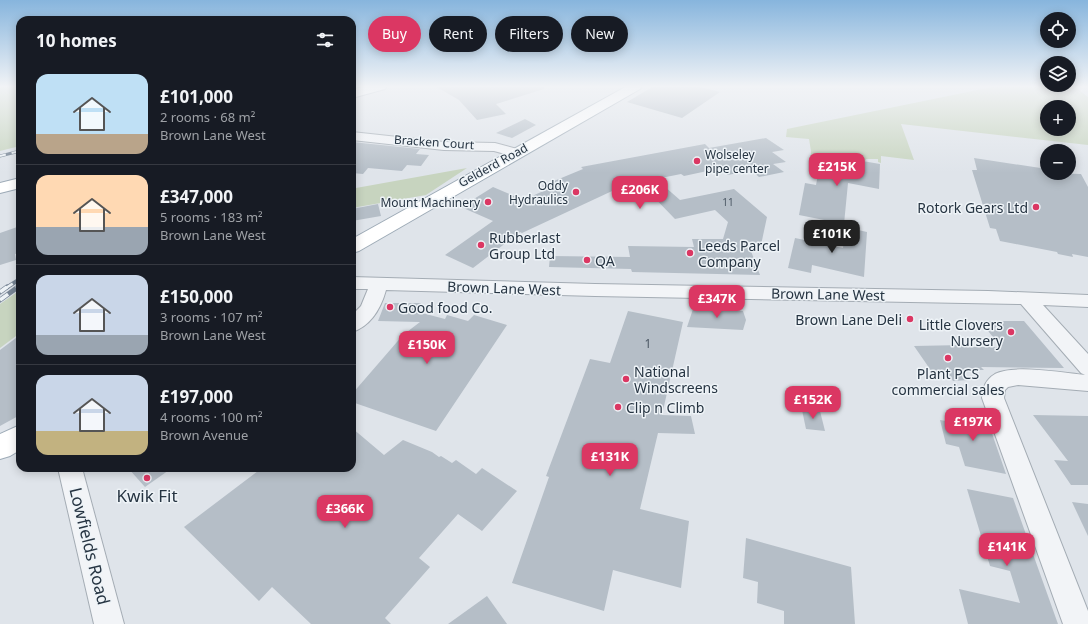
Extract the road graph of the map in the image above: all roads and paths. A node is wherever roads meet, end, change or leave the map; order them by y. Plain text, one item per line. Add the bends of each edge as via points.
1 (584, 115) edge
2 (356, 136) edge
3 (516, 153) junction
4 (16, 184) edge
5 (0, 188) edge
6 (356, 244) edge
7 (356, 283) edge
8 (378, 284) junction
9 (1026, 298) junction
10 (1088, 301) edge
11 (356, 322) edge
12 (1088, 368) edge
13 (1088, 383) edge
14 (16, 438) edge
15 (0, 448) edge
16 (71, 472) edge
17 (109, 624) edge
18 (1078, 624) edge

1 - 3 main road, Gelderd Road
2 - 3 street, Bracken Court via 444,146 495,147
3 - 6 main road, Gelderd Road
4 - 5 main road
7 - 8 street, Brown Lane West
8 - 9 street, Brown Lane West
8 - 11 street via 370,310
9 - 10 street, Brown Lane West
9 - 12 street
13 - 18 street via 1018,377 1002,380 994,387 993,398
14 - 15 main road
16 - 17 street, Lowfields Road

